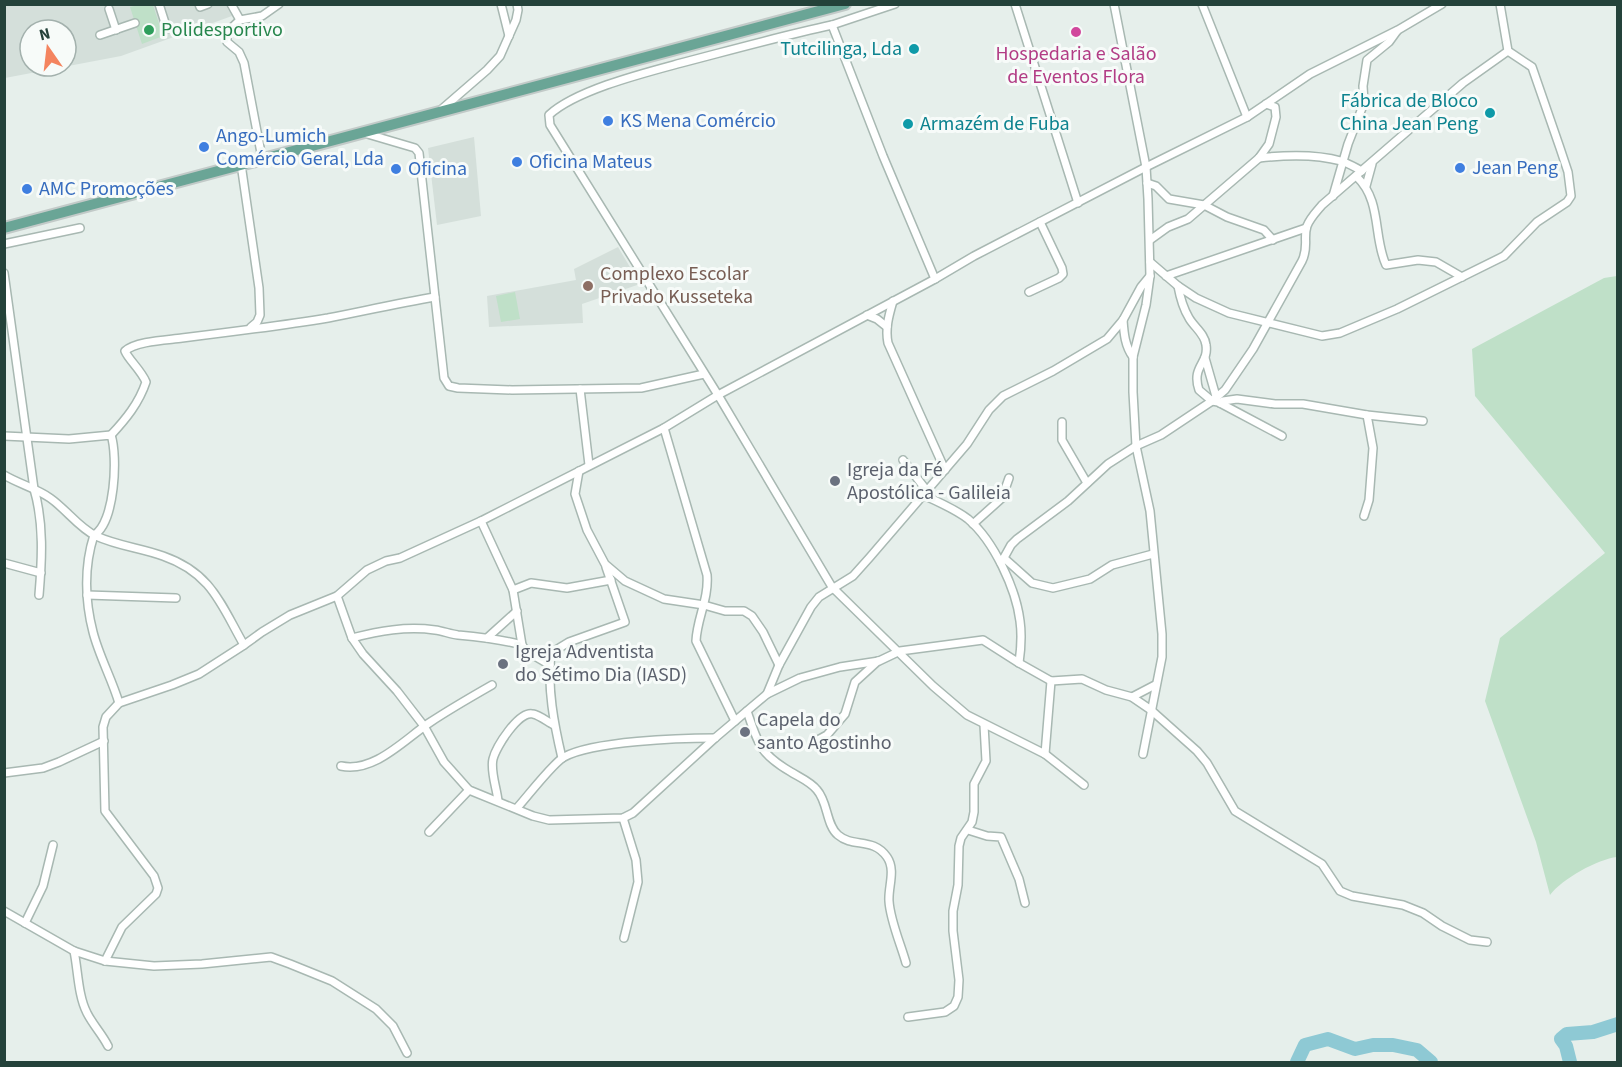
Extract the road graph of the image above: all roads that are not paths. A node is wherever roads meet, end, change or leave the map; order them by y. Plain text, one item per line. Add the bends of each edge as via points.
1 (159, 4) edge
2 (199, 4) edge
3 (208, 4) edge
4 (231, 4) edge
5 (279, 4) edge
6 (501, 4) edge
7 (517, 4) edge
8 (845, 4) edge
9 (895, 4) edge
10 (1015, 4) edge
11 (1114, 4) edge
12 (1202, 4) edge
13 (1442, 4) edge
14 (1500, 4) edge
15 (109, 9) dead end
16 (240, 20) junction
17 (135, 23) dead end
18 (832, 25) junction
19 (167, 29) dead end
20 (116, 30) junction
21 (1398, 30) junction
22 (100, 35) dead end
23 (509, 36) junction
24 (1354, 50) junction
25 (1508, 51) junction
26 (1367, 60) junction
27 (619, 65) junction
28 (623, 79) junction
29 (1266, 104) junction
30 (438, 113) junction
31 (1247, 117) junction
32 (363, 132) junction
33 (1269, 144) junction
34 (1280, 155) junction
35 (1260, 158) junction
36 (262, 159) junction
37 (1343, 161) junction
38 (241, 164) junction
39 (1372, 164) junction
40 (1146, 167) junction
41 (1360, 174) junction
42 (1147, 183) junction
43 (1366, 186) junction
44 (1333, 196) junction
45 (1078, 203) junction
46 (1204, 205) junction
47 (1040, 222) junction
48 (4, 228) edge
49 (80, 228) dead end
50 (1306, 228) junction
51 (1150, 240) junction
52 (1273, 240) junction
53 (4, 244) edge
54 (1150, 262) junction
55 (4, 273) edge
56 (1150, 276) junction
57 (1166, 276) junction
58 (1462, 277) junction
59 (935, 279) junction
60 (1178, 286) junction
61 (1029, 292) dead end
62 (435, 297) junction
63 (893, 301) junction
64 (867, 315) junction
65 (1123, 320) junction
66 (1268, 322) junction
67 (887, 327) junction
68 (249, 328) junction
69 (1134, 357) junction
70 (1205, 358) junction
71 (704, 375) junction
72 (580, 389) junction
73 (718, 395) junction
74 (1216, 401) junction
75 (1367, 415) junction
76 (1423, 421) dead end
77 (1062, 422) dead end
78 (664, 428) junction
79 (111, 435) junction
80 (4, 436) edge
81 (1282, 436) dead end
82 (27, 437) junction
83 (1136, 446) junction
84 (903, 459) dead end
85 (589, 465) junction
86 (945, 470) junction
87 (579, 471) junction
88 (4, 475) edge
89 (1009, 478) dead end
90 (1087, 483) junction
91 (34, 489) junction
92 (925, 493) junction
93 (1365, 516) dead end
94 (481, 520) junction
95 (973, 524) junction
96 (94, 535) junction
97 (1154, 554) junction
98 (1002, 560) junction
99 (4, 563) edge
100 (605, 564) junction
101 (41, 573) junction
102 (611, 580) junction
103 (832, 587) junction
104 (513, 590) junction
105 (39, 595) dead end
106 (87, 595) junction
107 (337, 596) junction
108 (176, 598) dead end
109 (705, 605) junction
110 (517, 611) junction
111 (352, 638) junction
112 (487, 638) junction
113 (244, 645) junction
114 (522, 645) junction
115 (900, 651) junction
116 (879, 661) junction
117 (1019, 663) junction
118 (550, 665) junction
119 (779, 665) junction
120 (1051, 681) junction
121 (492, 685) dead end
122 (1155, 685) junction
123 (767, 694) junction
124 (1132, 697) junction
125 (119, 703) junction
126 (1150, 710) junction
127 (747, 711) junction
128 (735, 721) junction
129 (554, 725) junction
130 (984, 725) junction
131 (424, 726) junction
132 (714, 738) junction
133 (104, 741) junction
134 (816, 741) dead end
135 (1046, 754) junction
136 (1143, 754) dead end
137 (562, 758) junction
138 (341, 766) dead end
139 (4, 773) edge
140 (1084, 784) dead end
141 (469, 790) junction
142 (498, 801) junction
143 (517, 808) junction
144 (623, 819) junction
145 (968, 830) junction
146 (429, 832) dead end
147 (53, 845) dead end
148 (1025, 903) dead end
149 (4, 911) edge
150 (26, 923) junction
151 (624, 938) dead end
152 (1487, 942) dead end
153 (74, 951) junction
154 (105, 961) junction
155 (906, 963) dead end
156 (908, 1017) dead end
157 (108, 1046) dead end
158 (407, 1053) dead end

1 - 19 street
2 - 3 street
4 - 16 street
5 - 16 street via 262,16
6 - 23 street
7 - 23 street
8 - 27 main road
9 - 18 street
10 - 45 street
11 - 40 street
12 - 31 street
13 - 21 street
14 - 25 street
15 - 20 street
16 - 36 street via 227,32 227,42 239,52 244,63
17 - 20 street
18 - 28 street
18 - 59 street
20 - 22 street
21 - 24 street
21 - 26 street
23 - 30 street via 500,56
24 - 26 street
24 - 29 street
25 - 39 street via 1463,83
25 - 58 street via 1532,67 1563,156 1571,196 1504,256
26 - 37 street via 1364,103
27 - 28 street
27 - 30 main road
28 - 71 street via 559,106 549,115 550,124
29 - 31 street
29 - 33 street via 1277,111
30 - 32 main road
31 - 40 street
32 - 36 main road
32 - 62 street via 415,148 419,153
33 - 34 street
33 - 35 street
34 - 35 street
34 - 37 street
35 - 46 street
36 - 38 main road
37 - 41 street
37 - 44 street
38 - 48 main road
38 - 68 street via 259,288 260,315
39 - 41 street
39 - 43 street
40 - 42 street
40 - 45 street
41 - 43 street
41 - 44 street
42 - 46 street via 1169,198
42 - 51 street
43 - 58 street via 1386,265 1418,260 1436,262
44 - 50 street
45 - 47 street
46 - 51 street via 1188,219
46 - 52 street via 1264,231
47 - 59 street
47 - 61 street via 1063,274
49 - 53 street
50 - 52 street
50 - 66 street via 1307,251
51 - 54 street
52 - 57 street
54 - 56 street
54 - 57 street
55 - 82 street
56 - 65 street
56 - 69 street
57 - 60 street
58 - 66 street via 1340,333 1322,336
59 - 63 street
60 - 66 street via 1229,313
60 - 70 street via 1189,318 1205,339
62 - 68 street
62 - 72 street via 444,378 449,386
63 - 64 street
63 - 67 street
64 - 67 street
64 - 73 street
65 - 69 street via 1125,340
65 - 86 street via 1107,339 1003,396
66 - 74 street
67 - 86 street via 888,343
68 - 79 street via 130,346 125,351 127,357 141,370 146,382 130,415
69 - 83 street
70 - 74 street
70 - 74 street via 1196,377 1199,390
71 - 72 street via 641,388
71 - 73 street
72 - 85 street
73 - 78 street
73 - 103 street
74 - 75 street via 1303,404
74 - 81 street
74 - 83 street
75 - 76 street
75 - 93 street via 1373,448
77 - 90 street via 1062,441
78 - 85 street
78 - 109 street via 707,575
79 - 82 street
79 - 96 street via 112,503
80 - 82 street
82 - 91 street
83 - 90 street
83 - 97 street via 1150,511
84 - 92 street
85 - 87 street
86 - 92 street
87 - 94 street
87 - 100 street via 575,494 587,530
88 - 91 street
89 - 95 street via 1002,498
90 - 98 street via 1017,539
91 - 96 street
91 - 101 street via 39,505
92 - 95 street
92 - 103 street via 853,576
94 - 104 street
94 - 107 street via 367,570
95 - 98 street
96 - 106 street via 88,553
96 - 113 street via 163,556 198,575 222,603
97 - 98 street via 1112,565 1090,579 1053,588 1032,584
97 - 122 street via 1162,634 1162,657
98 - 117 street via 1020,621
99 - 101 street
100 - 102 street
100 - 109 street via 644,591 664,599
101 - 105 street
102 - 104 street via 567,588 531,583
102 - 118 street via 625,622 554,649
103 - 115 street
103 - 119 street via 811,607
104 - 110 street
106 - 108 street
106 - 125 street via 93,633
107 - 111 street
107 - 113 street via 290,615
109 - 119 street via 744,611 752,616
109 - 128 street via 696,642
110 - 112 street
110 - 114 street
111 - 112 street via 385,630 413,629
111 - 131 street
112 - 114 street
113 - 125 street via 199,674
114 - 118 street
115 - 116 street
115 - 117 street via 983,640
115 - 130 street via 933,686
116 - 123 street via 800,678
116 - 134 street via 855,682 845,714 827,735
117 - 120 street
118 - 129 street
119 - 123 street
120 - 124 street via 1082,679
120 - 135 street
121 - 131 street
122 - 124 street
122 - 126 street
123 - 127 street
124 - 126 street
125 - 133 street via 106,717
126 - 136 street
126 - 152 street via 1197,751 1235,811 1322,864 1340,891 1403,905 1470,940
127 - 128 street
127 - 155 street via 763,752 818,790 839,836 880,849 889,859 889,902
128 - 132 street
129 - 137 street
129 - 142 street via 533,714 508,730 493,759
130 - 135 street
130 - 145 street via 986,761 974,784 974,812
131 - 138 street via 381,757 354,768
131 - 141 street via 444,762
132 - 137 street via 615,745
132 - 144 street
133 - 139 street via 43,768
133 - 154 street via 105,811 154,876 158,888 122,927
135 - 140 street
137 - 143 street
141 - 142 street
141 - 146 street
142 - 143 street
143 - 144 street via 549,820
144 - 151 street via 638,882
145 - 148 street via 1001,837
145 - 156 street via 959,846 953,911 958,997 945,1012
147 - 150 street via 43,886
149 - 150 street
150 - 153 street
153 - 154 street
153 - 157 street via 83,1003
154 - 158 street via 154,966 271,957 332,981 376,1009 393,1026

